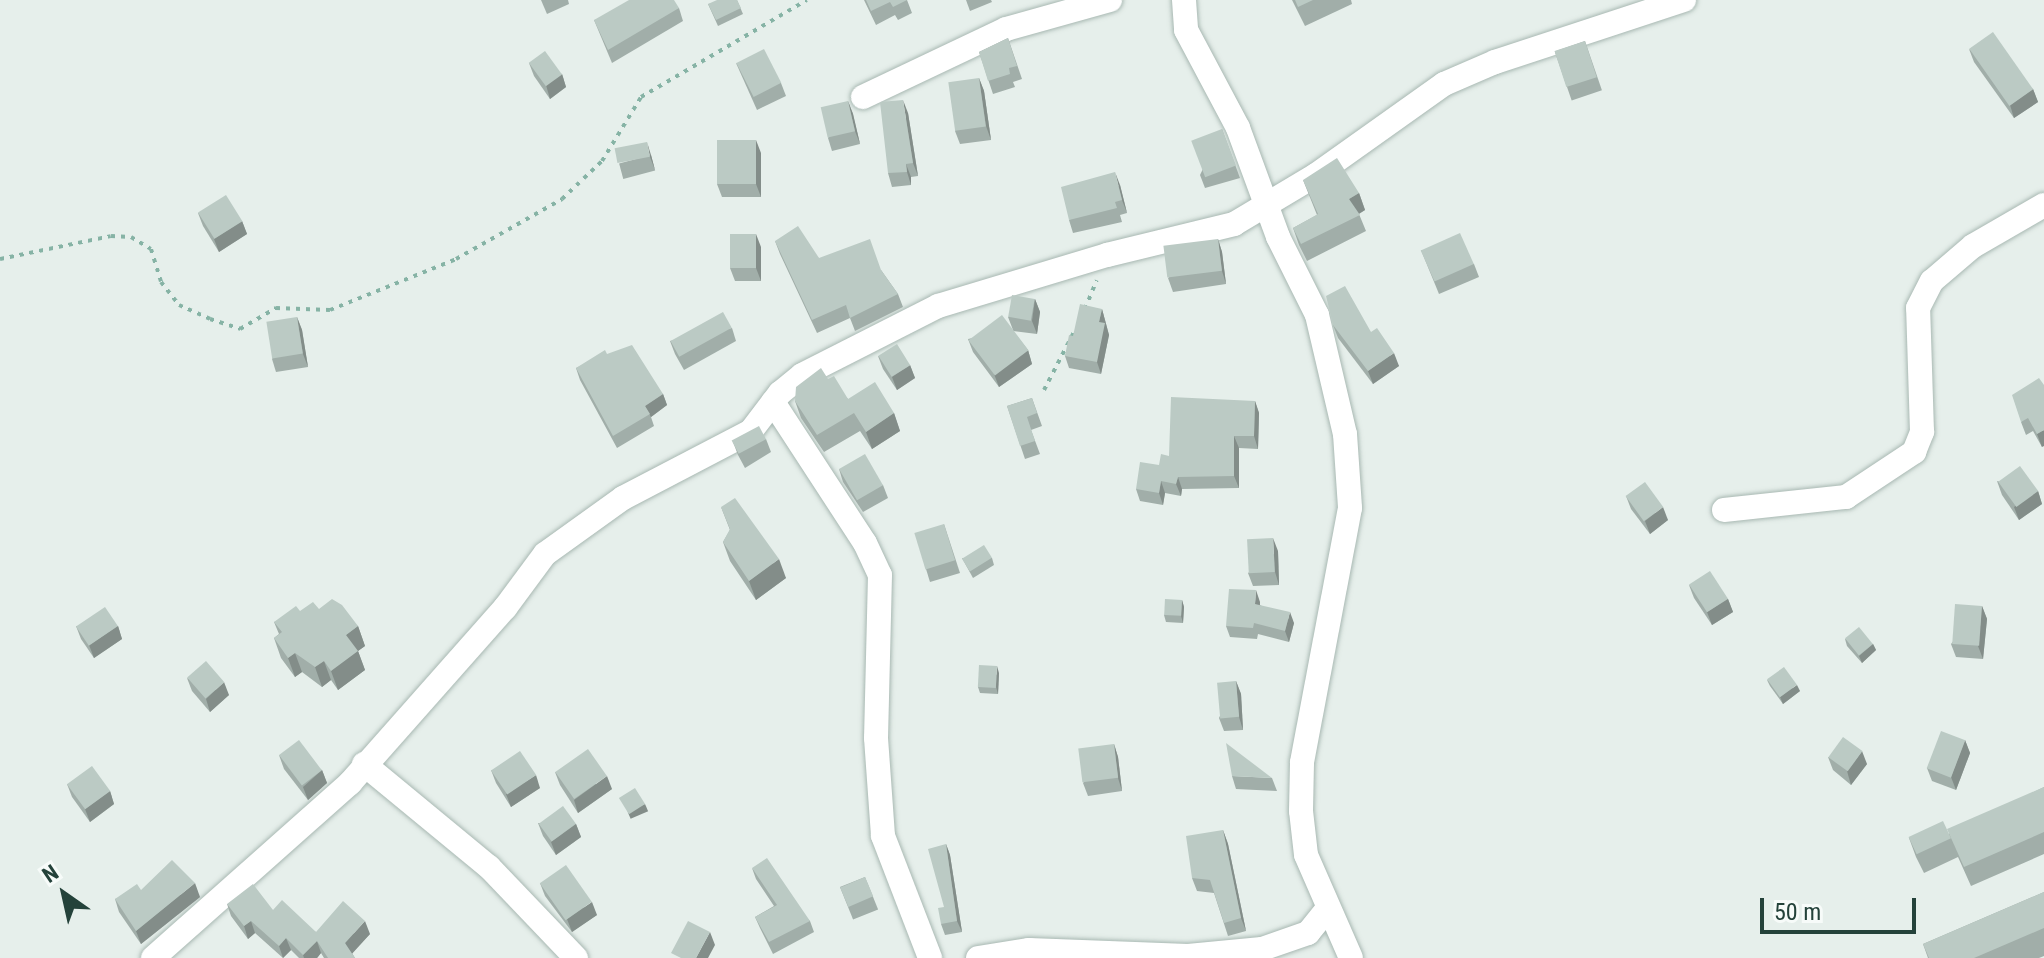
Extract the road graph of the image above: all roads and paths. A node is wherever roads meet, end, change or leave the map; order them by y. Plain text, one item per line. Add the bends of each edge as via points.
1 (807, 0) edge
2 (1184, 0) edge
3 (1684, 0) edge
4 (1098, 1) edge
5 (863, 97) dead end
6 (1268, 204) junction
7 (2044, 205) edge
8 (1107, 255) junction
9 (0, 259) edge
10 (1044, 390) dead end
11 (773, 402) junction
12 (1724, 510) dead end
13 (364, 764) junction
14 (1328, 908) junction
15 (153, 958) edge
16 (576, 958) edge
17 (930, 958) edge
18 (978, 958) edge
19 (1351, 958) edge

1 - 9 path via 641,97 602,161 562,199 456,259 330,310 276,308 240,329 210,319 179,305 161,282 151,249 131,237 111,236
2 - 6 street via 1186,30 1238,128
3 - 6 street via 1464,75
4 - 5 street via 1006,29
6 - 8 street via 1234,224
6 - 14 street via 1328,348 1350,480 1350,508 1302,763 1306,855
7 - 12 street via 1973,246 1932,281 1918,308 1922,432 1914,452 1846,497
8 - 10 path
8 - 11 street via 929,310 802,375
11 - 13 street via 760,424 739,439 613,504 545,554 505,608
11 - 17 street via 865,543 880,575 876,738 883,836
13 - 15 street via 275,854
13 - 16 street via 489,867
14 - 18 street via 1308,933 1262,949 1188,956 1029,950
14 - 19 street

